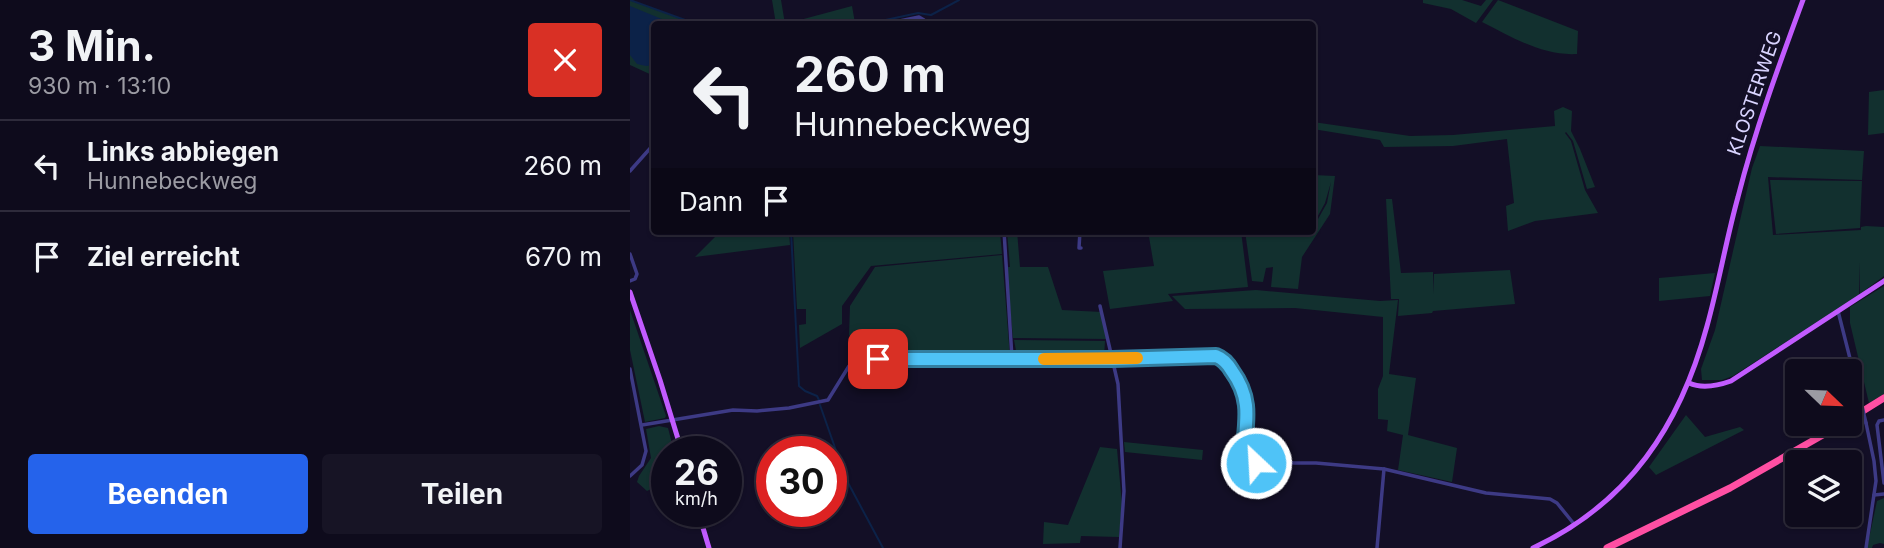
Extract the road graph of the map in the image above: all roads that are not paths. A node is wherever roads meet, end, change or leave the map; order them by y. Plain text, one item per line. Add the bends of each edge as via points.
1 (1802, 0) edge
2 (899, 21) edge
3 (925, 21) edge
4 (651, 147) edge
5 (630, 171) edge
6 (1003, 235) edge
7 (1080, 235) edge
8 (1081, 248) dead end
9 (630, 254) edge
10 (630, 281) edge
11 (1884, 281) edge
12 (630, 292) edge
13 (1100, 306) dead end
14 (1839, 311) junction
15 (1012, 359) junction
16 (1113, 359) junction
17 (630, 369) edge
18 (1689, 381) junction
19 (1697, 386) junction
20 (1709, 386) junction
21 (1884, 400) edge
22 (1680, 404) junction
23 (1862, 414) edge
24 (1884, 420) edge
25 (673, 421) junction
26 (642, 425) junction
27 (677, 436) edge
28 (1821, 436) edge
29 (1825, 436) edge
30 (1384, 469) junction
31 (630, 476) edge
32 (1884, 483) edge
33 (1884, 494) edge
34 (1874, 495) junction
35 (1575, 525) junction
36 (703, 527) edge
37 (709, 548) edge
38 (1120, 548) edge
39 (1377, 548) edge
40 (1534, 548) edge
41 (1608, 548) edge
42 (1614, 548) edge
43 (1866, 548) edge

1 - 18 main road, KLOSTERWEG via 1762,112
2 - 3 street via 917,17
4 - 5 street
6 - 15 street
7 - 8 street
9 - 10 street via 637,274
11 - 14 main road
12 - 25 main road
13 - 16 street
14 - 20 main road via 1741,376
14 - 34 street, bridge via 1875,466
15 - 16 street
15 - 25 street via 862,359 849,366 828,400
16 - 30 street via 1222,358 1238,379 1246,402 1245,461
16 - 38 street via 1124,491
17 - 26 street
18 - 19 main road
18 - 20 main road
18 - 22 main road
19 - 20 main road
19 - 22 main road
21 - 23 highway
22 - 35 main road via 1640,467
24 - 32 street via 1877,425
25 - 26 street
25 - 27 main road
26 - 31 street via 646,457
28 - 41 highway via 1730,488
29 - 42 highway via 1738,487
30 - 35 street via 1486,493 1552,500
30 - 39 street
33 - 34 street
34 - 43 street
35 - 40 main road
36 - 37 main road

